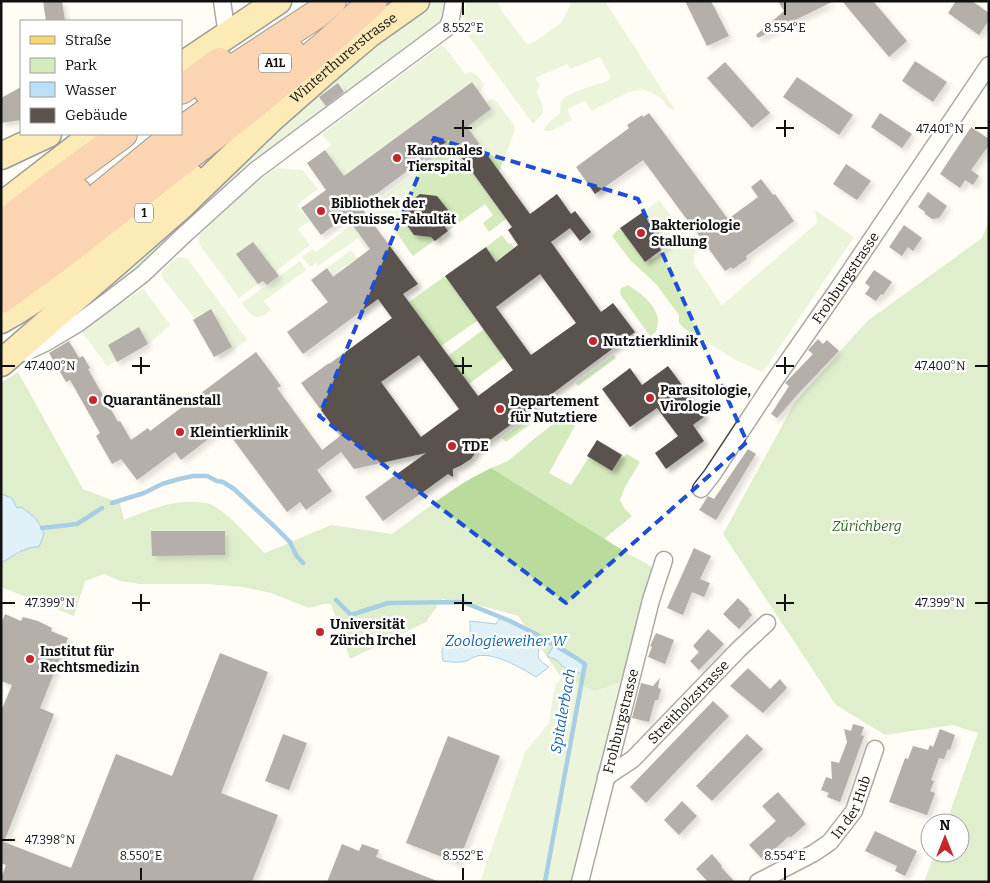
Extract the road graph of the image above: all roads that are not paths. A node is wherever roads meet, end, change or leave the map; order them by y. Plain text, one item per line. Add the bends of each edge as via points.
1 (222, 1) edge
2 (278, 1) edge
3 (318, 1) edge
4 (332, 1) edge
5 (373, 1) edge
6 (416, 1) edge
7 (454, 1) edge
8 (227, 35) junction
9 (182, 65) edge
10 (989, 65) edge
11 (182, 89) edge
12 (182, 109) edge
13 (272, 118) junction
14 (182, 130) edge
15 (46, 135) edge
16 (93, 135) edge
17 (122, 135) edge
18 (150, 135) edge
19 (177, 135) edge
20 (1, 156) edge
21 (1, 206) edge
22 (1, 226) edge
23 (1, 251) edge
24 (5, 301) edge
25 (1, 363) edge
26 (701, 489) dead end
27 (664, 560) dead end
28 (767, 623) dead end
29 (875, 749) dead end
30 (606, 777) junction
31 (580, 882) edge
32 (758, 882) edge

1 - 8 street
2 - 8 main road
3 - 11 highway via 230,54
4 - 12 highway, A1L via 239,65
5 - 14 highway, A1L via 315,34
5 - 24 highway via 251,107
6 - 13 main road, Winterthurerstrasse / 1 via 368,35
7 - 25 street via 448,27 256,170 143,274 76,324 45,343
8 - 9 main road
10 - 26 street, Frohburgstrasse
13 - 24 main road, 1 via 172,191 62,280
13 - 25 main road via 173,214
15 - 20 main road
16 - 21 main road
17 - 22 highway
18 - 23 highway
19 - 24 highway via 162,145
27 - 30 street, Frohburgstrasse
28 - 30 street, Streitholzstrasse via 632,760
29 - 32 street, In der Hub via 854,811 830,842
30 - 31 street, Frohburgstrasse

